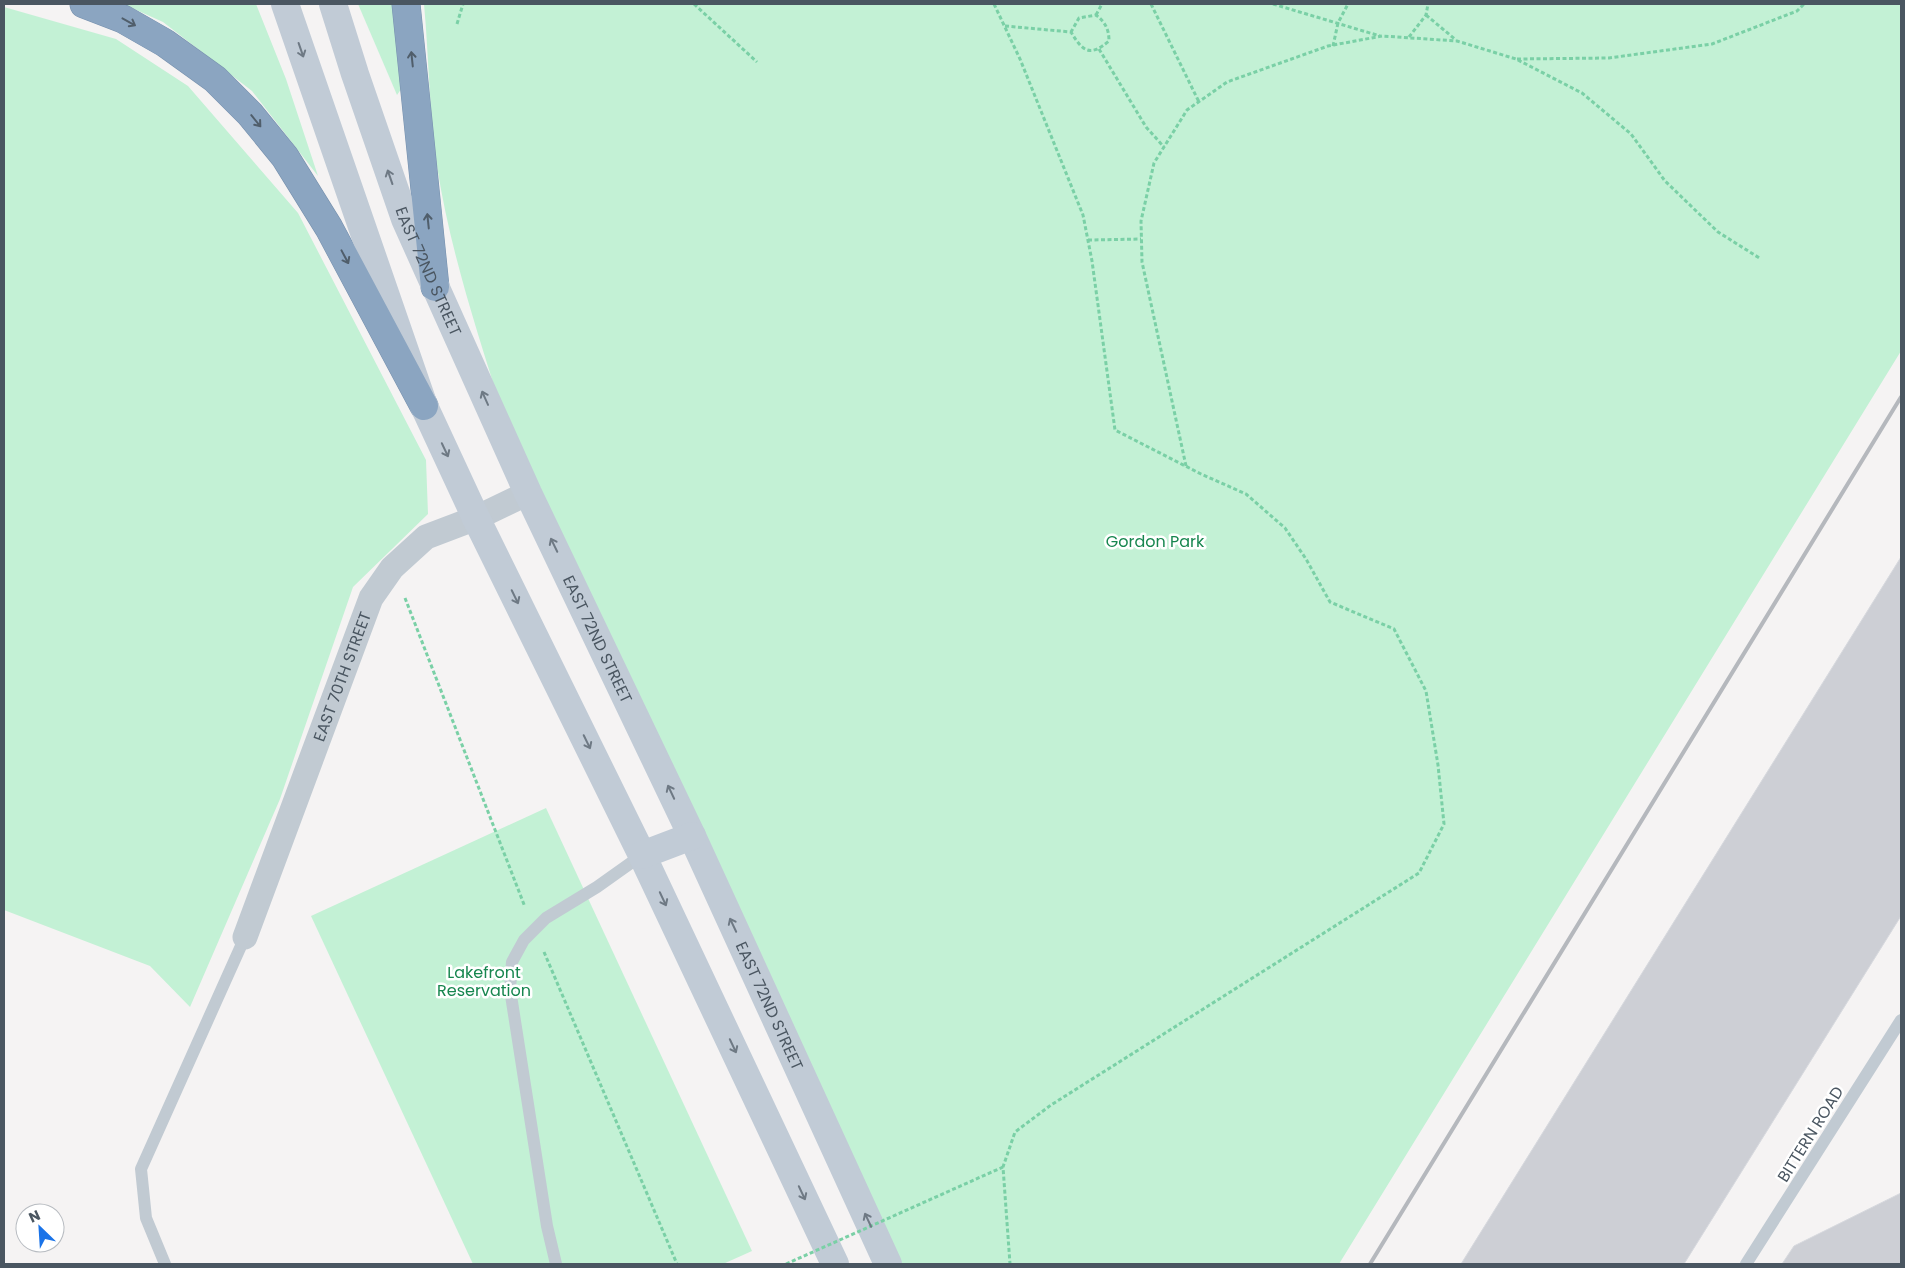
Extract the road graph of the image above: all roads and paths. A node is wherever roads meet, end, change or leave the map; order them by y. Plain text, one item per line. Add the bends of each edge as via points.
1 (84, 4) edge
2 (285, 4) edge
3 (333, 4) edge
4 (406, 4) edge
5 (464, 4) edge
6 (694, 4) edge
7 (994, 4) edge
8 (1102, 4) edge
9 (1151, 4) edge
10 (1273, 4) edge
11 (1348, 4) edge
12 (1428, 4) edge
13 (1804, 4) edge
14 (1096, 15) junction
15 (1426, 15) junction
16 (1338, 23) junction
17 (457, 24) dead end
18 (1004, 26) junction
19 (1071, 32) junction
20 (1382, 36) junction
21 (1409, 38) junction
22 (1457, 40) junction
23 (1333, 46) junction
24 (1099, 49) junction
25 (1516, 59) junction
26 (757, 62) dead end
27 (1199, 102) junction
28 (1164, 147) junction
29 (1142, 238) junction
30 (1088, 240) junction
31 (1761, 259) dead end
32 (435, 287) junction
33 (424, 406) junction
34 (1186, 467) junction
35 (528, 493) junction
36 (476, 518) junction
37 (692, 836) junction
38 (642, 855) junction
39 (245, 937) joint
40 (1901, 1020) edge
41 (1003, 1167) junction
42 (165, 1264) edge
43 (556, 1264) edge
44 (786, 1264) edge
45 (835, 1264) edge
46 (888, 1264) edge
47 (1010, 1264) edge
48 (1746, 1264) edge

1 -> 33 highway via 123,19 165,43 215,79 250,114 285,157 329,228
2 -> 33 main road
32 -> 3 main road, EAST 72ND STREET via 404,219
32 -> 4 highway
5 - 17 path
6 - 26 path
7 - 18 path
8 - 14 path
9 - 27 path
10 - 16 path
11 - 16 path
12 - 15 path
13 - 25 path via 1796,11 1712,44 1609,58
14 - 19 path via 1079,18
14 - 24 path via 1109,33 1109,41
15 - 21 path
15 - 22 path
16 - 20 path
16 - 23 path
18 - 19 path
18 - 30 path via 1083,215
19 - 24 path via 1081,47 1088,51
20 - 21 path
20 - 23 path
21 - 22 path
22 - 25 path
23 - 27 path via 1227,82
24 - 28 path via 1146,126
25 - 31 path via 1582,92 1630,134 1664,181 1718,232
27 - 28 path via 1187,110
28 - 29 path via 1154,163 1141,221
29 - 30 path
29 - 34 path via 1142,262
30 - 34 path via 1115,430
35 -> 32 main road, EAST 72ND STREET
33 -> 36 main road
34 - 41 path via 1246,494 1285,528 1330,602 1394,629 1426,691 1444,824 1419,873 1051,1105 1015,1132
35 - 36 street, EAST 70TH STREET
37 -> 35 main road, EAST 72ND STREET
36 -> 38 main road
36 - 39 street, EAST 70TH STREET via 426,537 392,568 371,598
37 - 38 main road
46 -> 37 main road, EAST 72ND STREET
38 - 43 lane via 546,918 524,940 512,962 510,989 547,1226
38 -> 45 main road
39 - 42 lane via 141,1169 146,1218
40 - 48 lane, BITTERN ROAD
41 - 44 path, bridge
41 - 47 path

